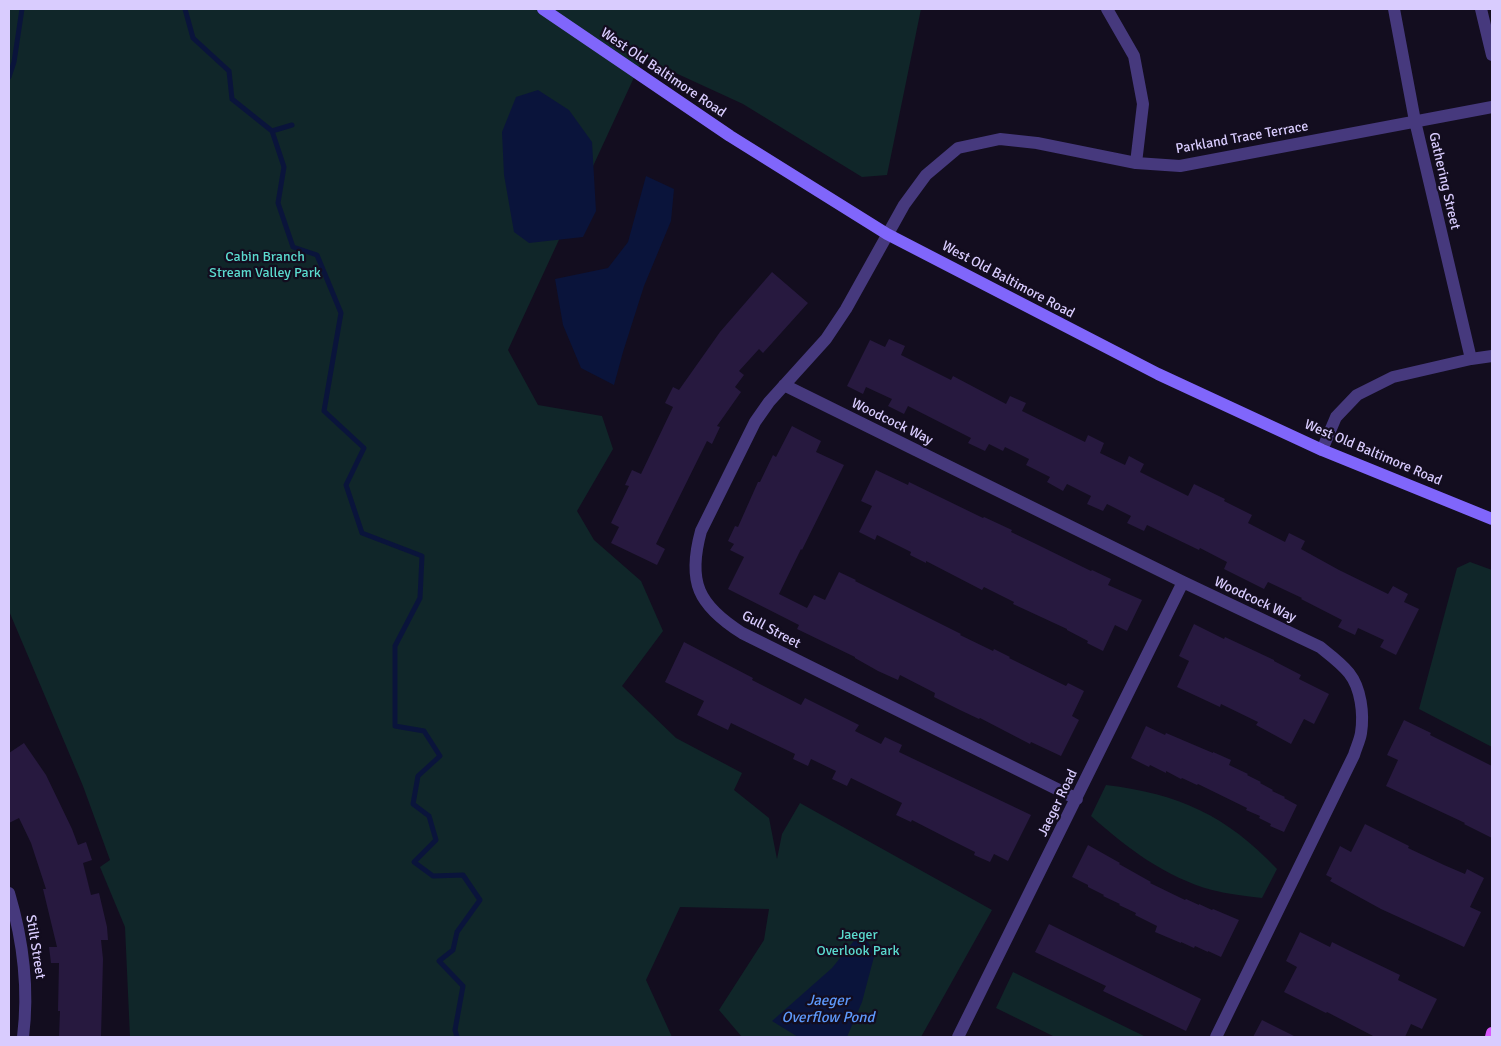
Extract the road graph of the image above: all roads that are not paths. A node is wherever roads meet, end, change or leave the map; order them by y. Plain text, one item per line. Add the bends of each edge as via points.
1 (543, 9) edge
2 (1107, 9) edge
3 (1394, 9) edge
4 (1481, 9) edge
5 (1492, 55) edge
6 (1492, 107) edge
7 (1415, 121) junction
8 (1136, 163) junction
9 (888, 234) junction
10 (1492, 356) edge
11 (1471, 359) junction
12 (784, 385) junction
13 (1322, 450) junction
14 (1492, 519) edge
15 (1183, 582) junction
16 (1076, 799) junction
17 (9, 893) edge
18 (1492, 1033) edge
19 (23, 1037) edge
20 (958, 1037) edge
21 (1216, 1037) edge
22 (1491, 1037) edge

1 - 9 street, West Old Baltimore Road via 730,136
2 - 8 street via 1134,56 1143,104
3 - 7 street, Gathering Street
4 - 5 street
6 - 7 street, Parkland Trace Terrace
7 - 8 street, Parkland Trace Terrace via 1180,166
7 - 11 street, Gathering Street
8 - 9 street, Parkland Trace Terrace via 1000,139 958,148 926,175
9 - 12 street, Gull Street via 826,339
9 - 13 street, West Old Baltimore Road via 1158,374
10 - 11 street
11 - 13 street via 1393,377 1357,395 1336,417
12 - 15 street, Woodcock Way
12 - 16 street, Gull Street via 755,422 701,531 695,569 705,602 727,624 742,633
13 - 14 street, West Old Baltimore Road
15 - 16 street, Jaeger Road
15 - 21 street, Woodcock Way via 1320,647 1350,674 1362,712 1361,733 1354,755
16 - 20 street, Jaeger Road
17 - 19 street, Stilt Street via 22,947 26,987
18 - 22 main road

